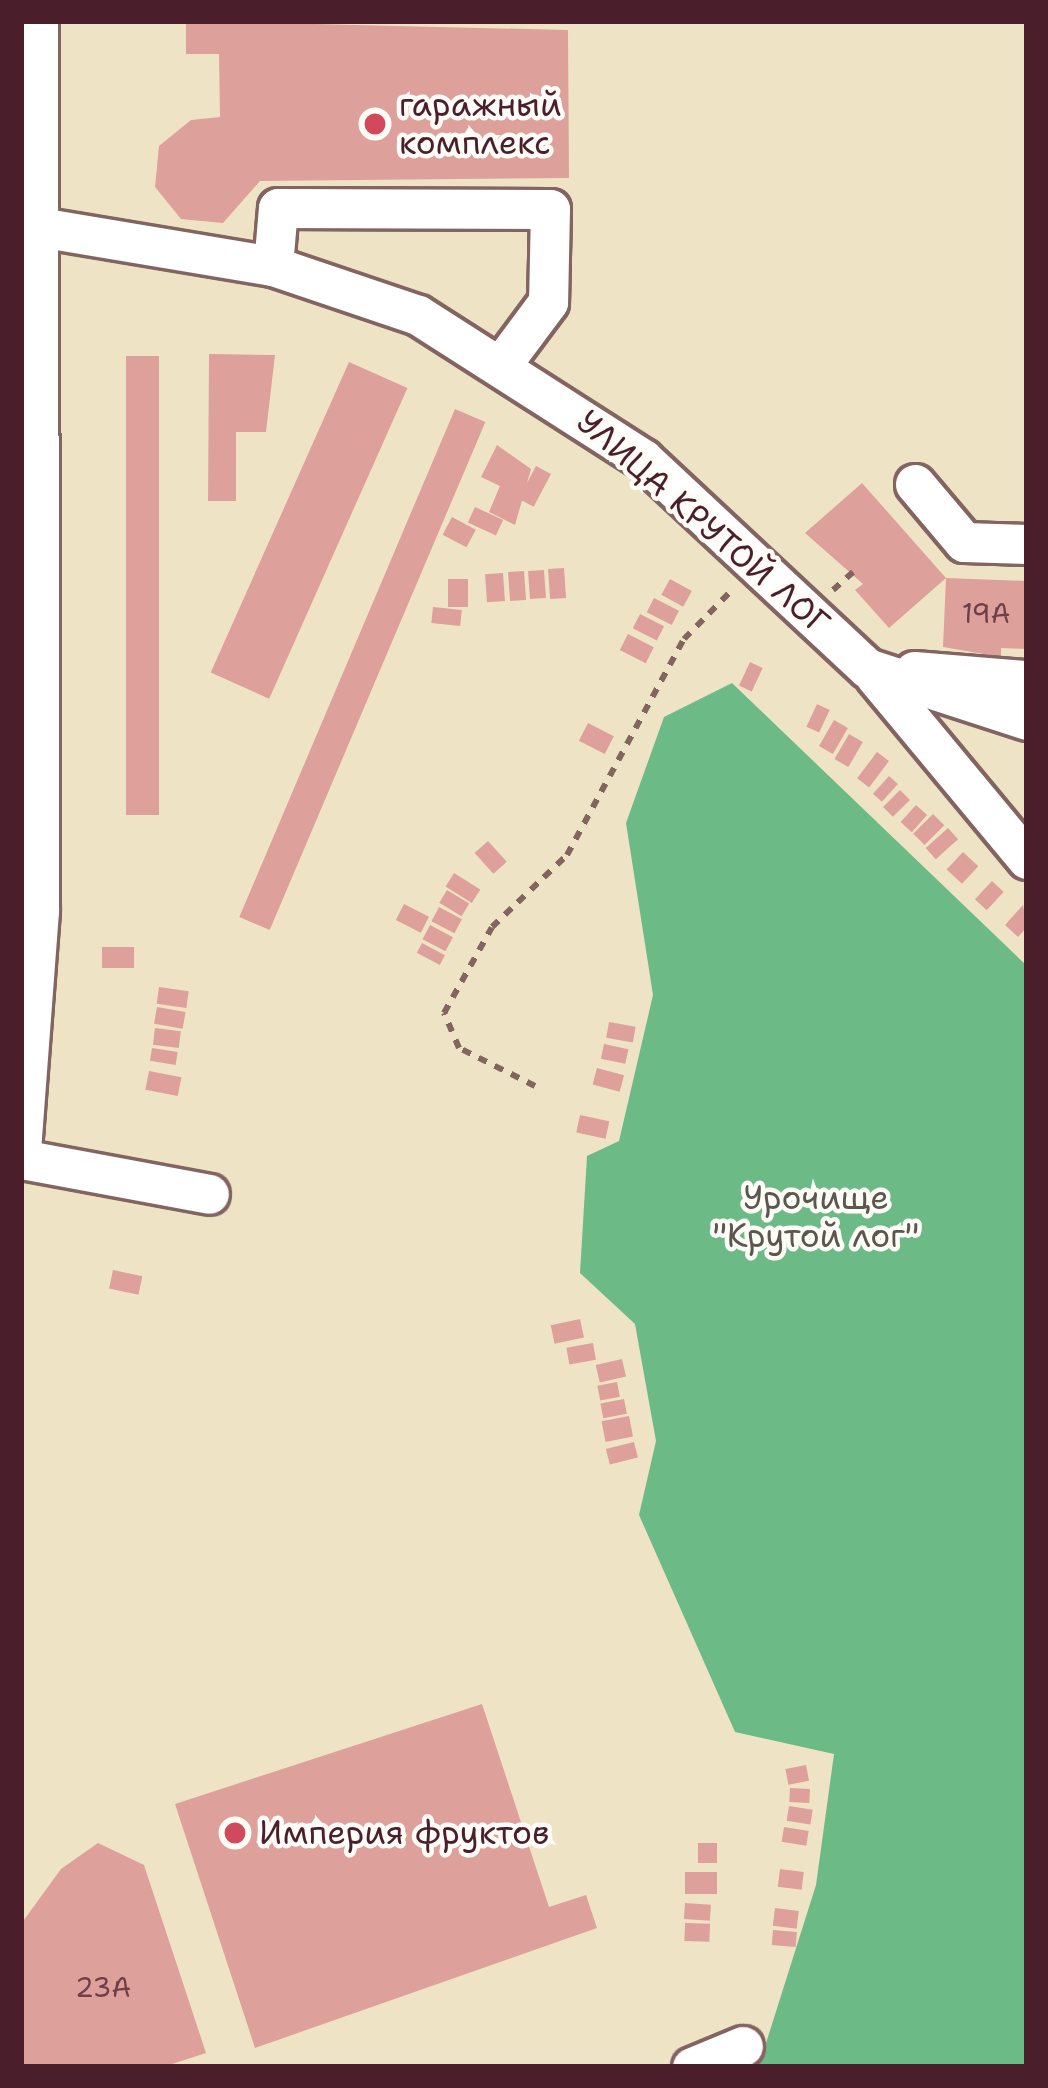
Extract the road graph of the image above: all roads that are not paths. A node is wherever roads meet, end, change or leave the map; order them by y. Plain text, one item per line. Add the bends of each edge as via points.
1 (38, 21) edge
2 (29, 224) edge
3 (273, 266) junction
4 (503, 361) junction
5 (914, 484) dead end
6 (1027, 544) edge
7 (867, 668) junction
8 (1027, 680) edge
9 (27, 706) edge
10 (1027, 720) edge
11 (1027, 859) edge
12 (21, 1155) edge
13 (209, 1193) dead end
14 (742, 2046) dead end
15 (692, 2067) edge

1 - 2 street
2 - 3 street, УЛИЦА КРУТОЙ ЛОГ
2 - 9 street
3 - 4 street, УЛИЦА КРУТОЙ ЛОГ via 418,315
3 - 4 street via 278,208 550,209 548,302
4 - 7 street, УЛИЦА КРУТОЙ ЛОГ via 643,459
5 - 6 street via 964,542
7 - 8 street
7 - 10 street, УЛИЦА КРУТОЙ ЛОГ
7 - 11 street
9 - 12 street via 38,911
12 - 13 street
14 - 15 street

